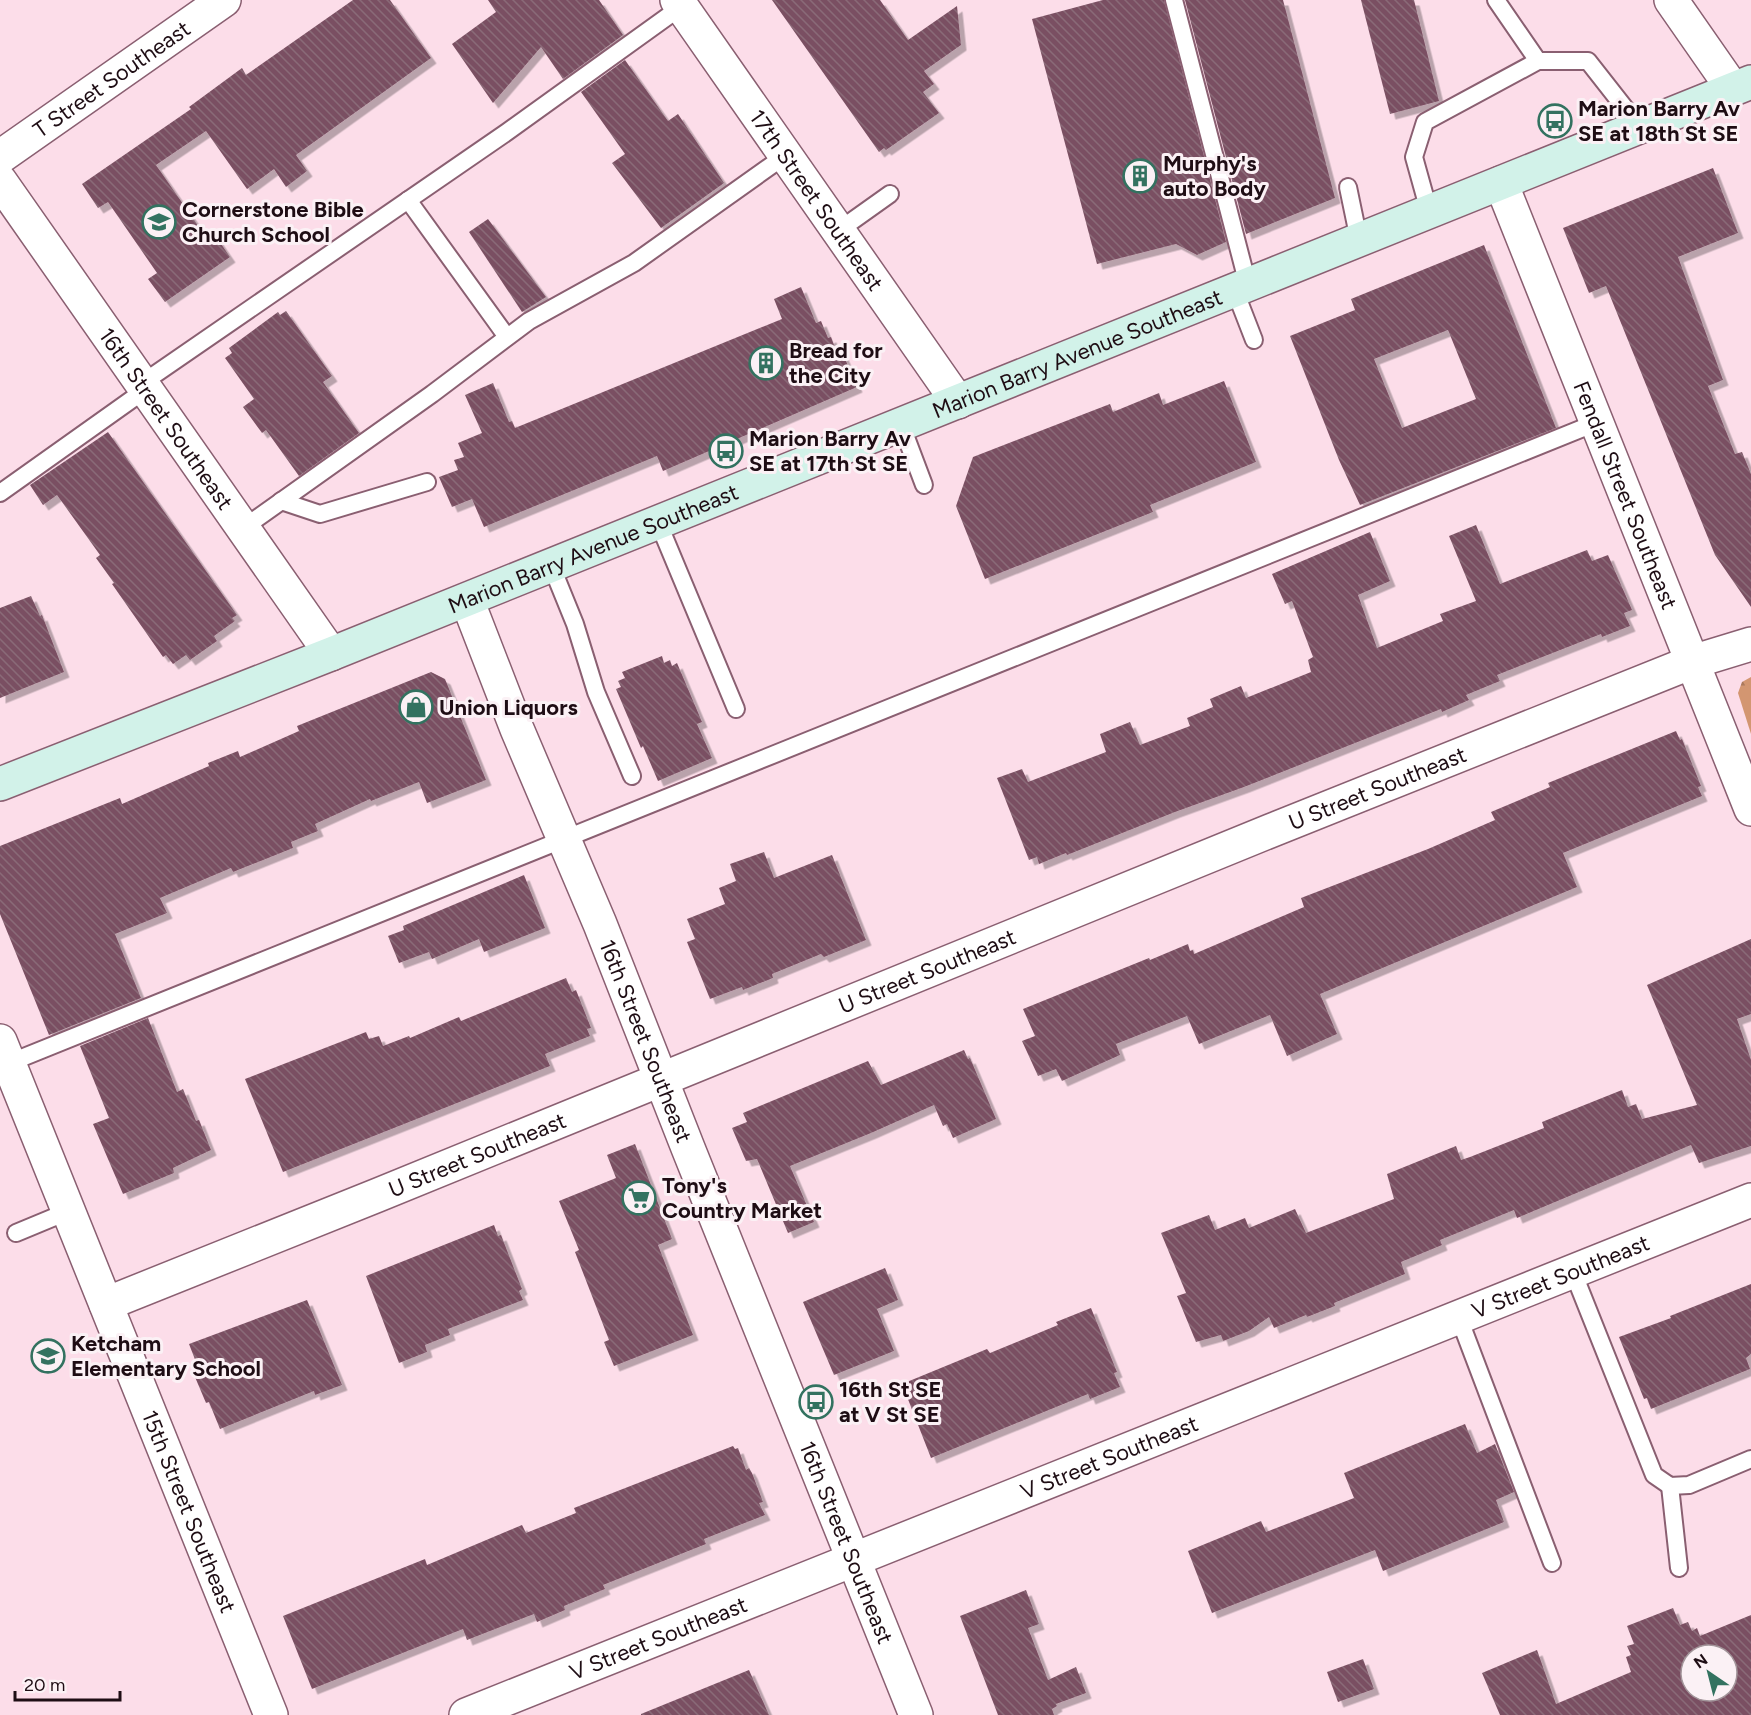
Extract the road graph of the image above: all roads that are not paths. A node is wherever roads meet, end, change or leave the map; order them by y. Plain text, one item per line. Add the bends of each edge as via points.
1 (224, 0) edge
2 (1174, 0) edge
3 (1496, 0) edge
4 (1671, 0) edge
5 (683, 2) edge
6 (1538, 61) junction
7 (1742, 86) edge
8 (1640, 126) junction
9 (786, 155) junction
10 (0, 157) edge
11 (0, 181) edge
12 (1500, 183) junction
13 (1348, 187) dead end
14 (890, 194) dead end
15 (408, 200) junction
16 (1429, 211) junction
17 (838, 231) junction
18 (1359, 240) junction
19 (1242, 288) junction
20 (507, 337) junction
21 (1254, 340) dead end
22 (143, 387) junction
23 (958, 402) junction
24 (1598, 422) junction
25 (901, 424) junction
26 (427, 482) dead end
27 (924, 485) dead end
28 (0, 493) edge
29 (281, 501) junction
30 (658, 522) junction
31 (242, 529) junction
32 (551, 565) junction
33 (467, 600) junction
34 (1751, 644) edge
35 (331, 654) junction
36 (1692, 662) junction
37 (736, 709) dead end
38 (633, 776) dead end
39 (0, 784) edge
40 (1751, 808) edge
41 (564, 839) junction
42 (4, 1052) edge
43 (661, 1078) junction
44 (1751, 1200) edge
45 (69, 1211) junction
46 (16, 1233) dead end
47 (1573, 1272) junction
48 (106, 1304) junction
49 (1459, 1318) junction
50 (1751, 1459) edge
51 (1670, 1486) junction
52 (852, 1558) junction
53 (1552, 1563) dead end
54 (1680, 1568) dead end
55 (271, 1715) edge
56 (466, 1715) edge
57 (916, 1715) edge

1 - 10 street, T Street Southeast
2 - 19 lane
3 - 6 lane
4 - 7 street
5 - 9 street, 17th Street Southeast
5 - 15 lane
6 - 8 lane via 1588,61
6 - 16 lane via 1425,122 1414,156
7 - 8 main road, Marion Barry Avenue Southeast
8 - 12 main road, Marion Barry Avenue Southeast
9 - 17 street, 17th Street Southeast
9 - 20 lane via 633,263 528,321
11 - 22 street, 16th Street Southeast
12 - 16 main road, Marion Barry Avenue Southeast
12 - 24 street, Fendall Street Southeast
13 - 18 lane
14 - 17 lane
15 - 20 lane
15 - 22 lane
16 - 18 main road, Marion Barry Avenue Southeast
17 - 23 street, 17th Street Southeast
18 - 19 main road, Marion Barry Avenue Southeast
19 - 21 lane
19 - 23 main road, Marion Barry Avenue Southeast
20 - 29 lane
22 - 28 lane
22 - 31 street, 16th Street Southeast
23 - 25 main road, Marion Barry Avenue Southeast
24 - 36 street, Fendall Street Southeast
24 - 41 lane
25 - 27 lane
25 - 30 main road, Marion Barry Avenue Southeast
26 - 29 lane via 320,514
29 - 31 lane
30 - 32 main road, Marion Barry Avenue Southeast
30 - 37 lane
31 - 35 street, 16th Street Southeast
32 - 33 main road, Marion Barry Avenue Southeast
32 - 38 lane via 596,692
33 - 35 main road, Marion Barry Avenue Southeast
33 - 41 street, 16th Street Southeast
34 - 36 street, U Street Southeast
35 - 39 main road, Marion Barry Avenue Southeast
36 - 40 street, Fendall Street Southeast
36 - 43 street, U Street Southeast
41 - 42 lane
41 - 43 street, 16th Street Southeast
42 - 45 street, 15th Street Southeast
43 - 48 street, U Street Southeast
43 - 52 street, 16th Street Southeast
44 - 47 street, V Street Southeast
45 - 46 lane
45 - 48 street, 15th Street Southeast
47 - 49 street, V Street Southeast
47 - 51 lane via 1654,1475
48 - 55 street, 15th Street Southeast
49 - 52 street, V Street Southeast
49 - 53 lane
50 - 51 lane via 1689,1485
51 - 54 lane
52 - 56 street, V Street Southeast
52 - 57 street, 16th Street Southeast

